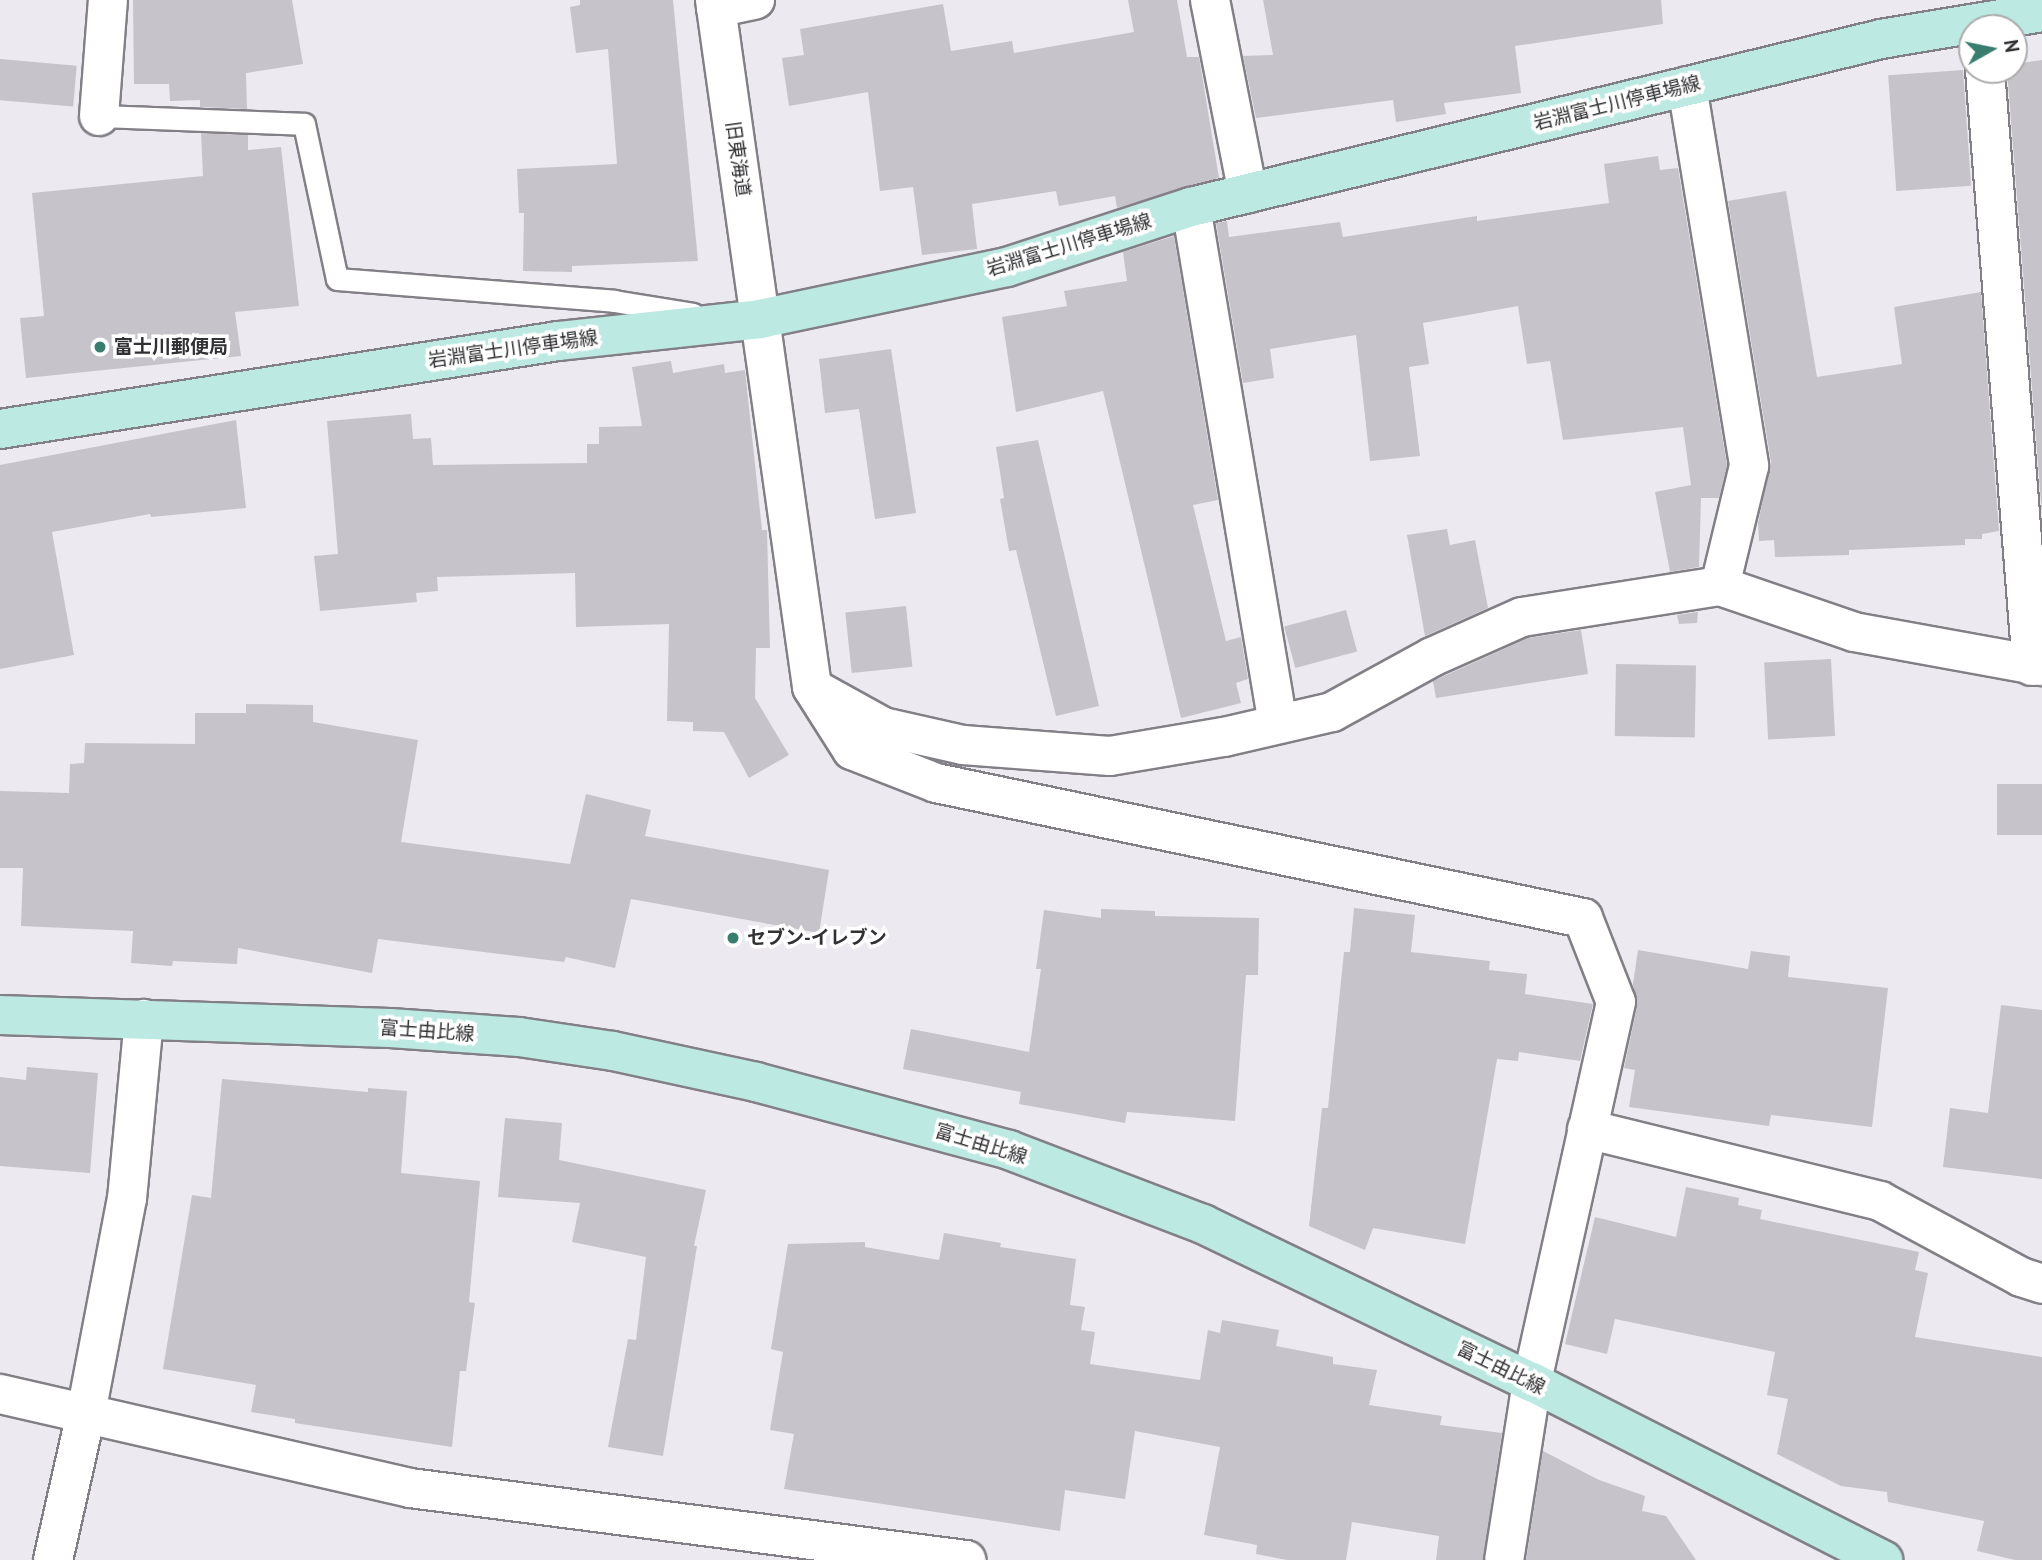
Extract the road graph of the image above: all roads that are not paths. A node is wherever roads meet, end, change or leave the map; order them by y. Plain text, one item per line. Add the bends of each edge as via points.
1 (108, 0) edge
2 (755, 0) edge
3 (1210, 0) edge
4 (715, 4) edge
5 (2042, 12) edge
6 (2011, 14) edge
7 (1958, 21) edge
8 (1986, 84) edge
9 (1687, 86) junction
10 (99, 116) joint
11 (1248, 192) junction
12 (1191, 206) junction
13 (748, 320) junction
14 (0, 429) edge
15 (1720, 586) junction
16 (2037, 666) edge
17 (812, 687) junction
18 (1278, 724) junction
19 (0, 1015) edge
20 (144, 1019) junction
21 (1587, 1129) junction
22 (2042, 1283) edge
23 (1532, 1382) junction
24 (0, 1394) edge
25 (86, 1413) junction
26 (53, 1560) edge
27 (966, 1560) edge
28 (1504, 1560) edge
29 (1883, 1560) edge

1 - 10 street
2 - 4 street
3 - 11 street
4 - 13 street, 旧東海道
5 - 6 main road, 岩淵富士川停車場線
7 - 9 main road, 岩淵富士川停車場線
8 - 16 street
9 - 11 main road, 岩淵富士川停車場線
9 - 15 street via 1749,467
10 - 13 lane via 304,124 337,279 614,301
11 - 12 main road, 岩淵富士川停車場線
12 - 13 main road, 岩淵富士川停車場線 via 1007,267
12 - 18 street
13 - 14 main road, 岩淵富士川停車場線 via 558,341
13 - 17 street, 旧東海道
15 - 16 street via 1854,632
15 - 18 street via 1522,617 1432,657 1332,712
17 - 18 street via 883,727 963,745 1110,756
17 - 21 street via 852,750 936,783 1583,918 1616,1002
19 - 20 main road, 富士由比線
20 - 23 main road, 富士由比線 via 519,1037 613,1051 756,1082 1009,1150 1203,1224
20 - 25 street via 127,1199
21 - 22 street via 1880,1201 2021,1277
21 - 23 street
23 - 28 street
23 - 29 main road, 富士由比線
24 - 25 street
25 - 26 street
25 - 27 street via 410,1488

